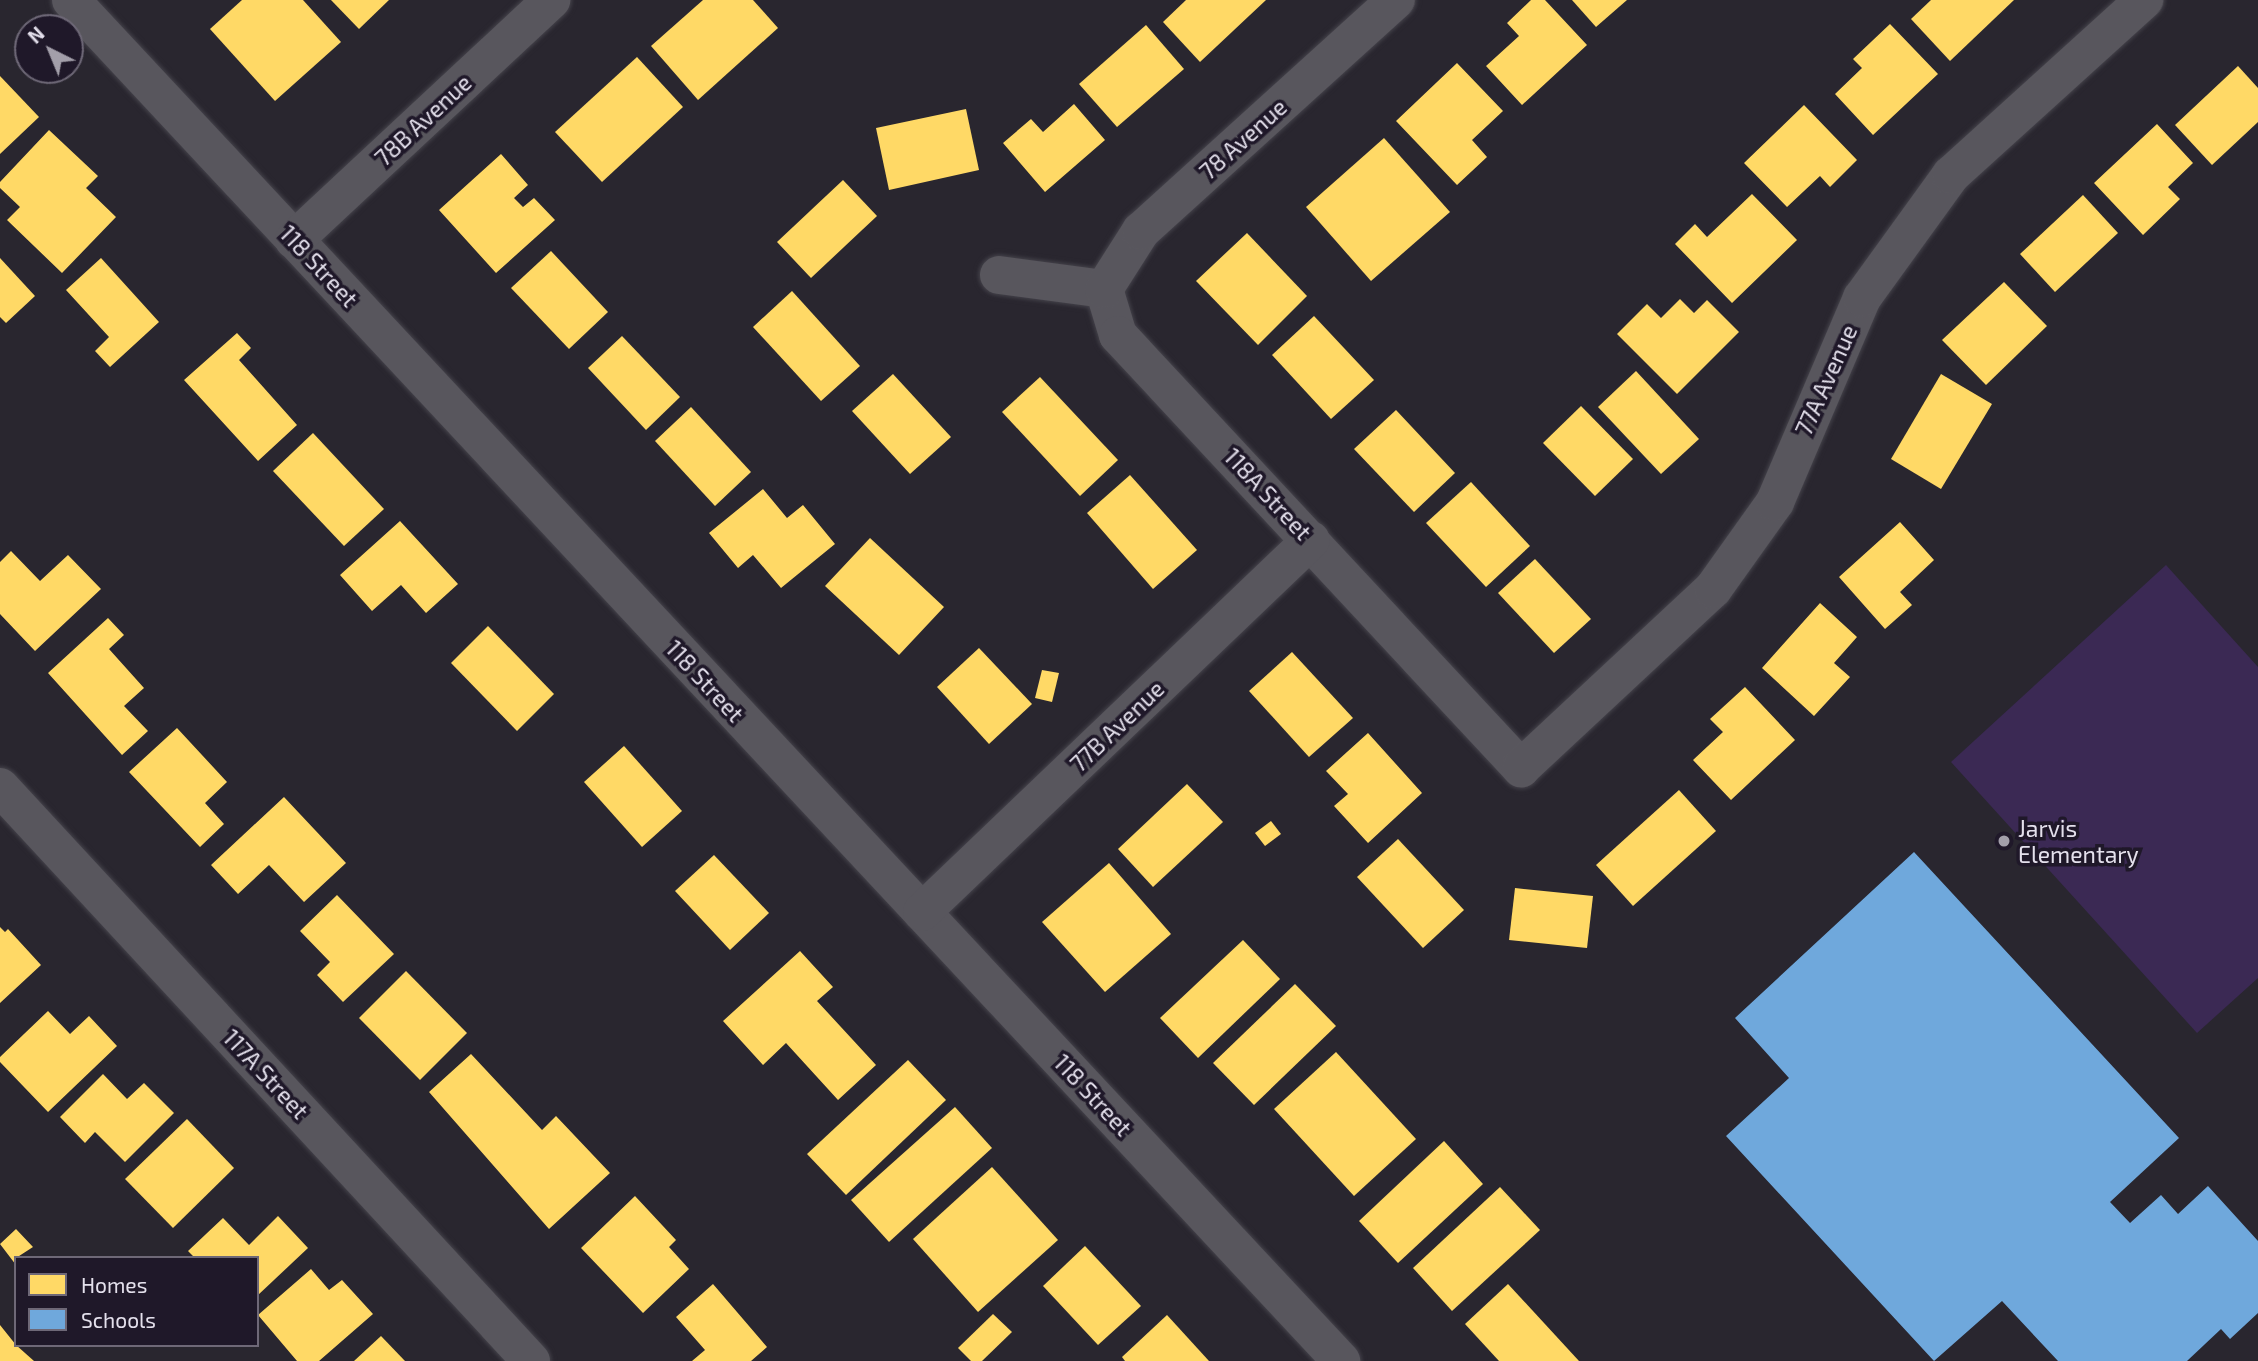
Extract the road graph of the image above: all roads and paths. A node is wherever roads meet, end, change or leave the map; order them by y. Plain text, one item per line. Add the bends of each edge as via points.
1 (71, 0) edge
2 (551, 0) edge
3 (1396, 0) edge
4 (2144, 0) edge
5 (294, 240) junction
6 (999, 275) dead end
7 (1104, 289) junction
8 (1311, 540) junction
9 (1521, 768) joint
10 (0, 788) edge
11 (922, 912) junction
12 (531, 1361) edge
13 (1341, 1361) edge

1 - 5 street, 118 Street
2 - 5 street, 78B Avenue
3 - 7 street, 78 Avenue via 1142,231
4 - 9 street, 77A Avenue via 1951,175 1862,298 1775,502 1713,589
5 - 11 street, 118 Street
6 - 7 street
7 - 8 street, 118A Street via 1118,335
8 - 9 street, 118A Street
8 - 11 street, 77B Avenue
10 - 12 street, 117A Street
11 - 13 street, 118 Street

